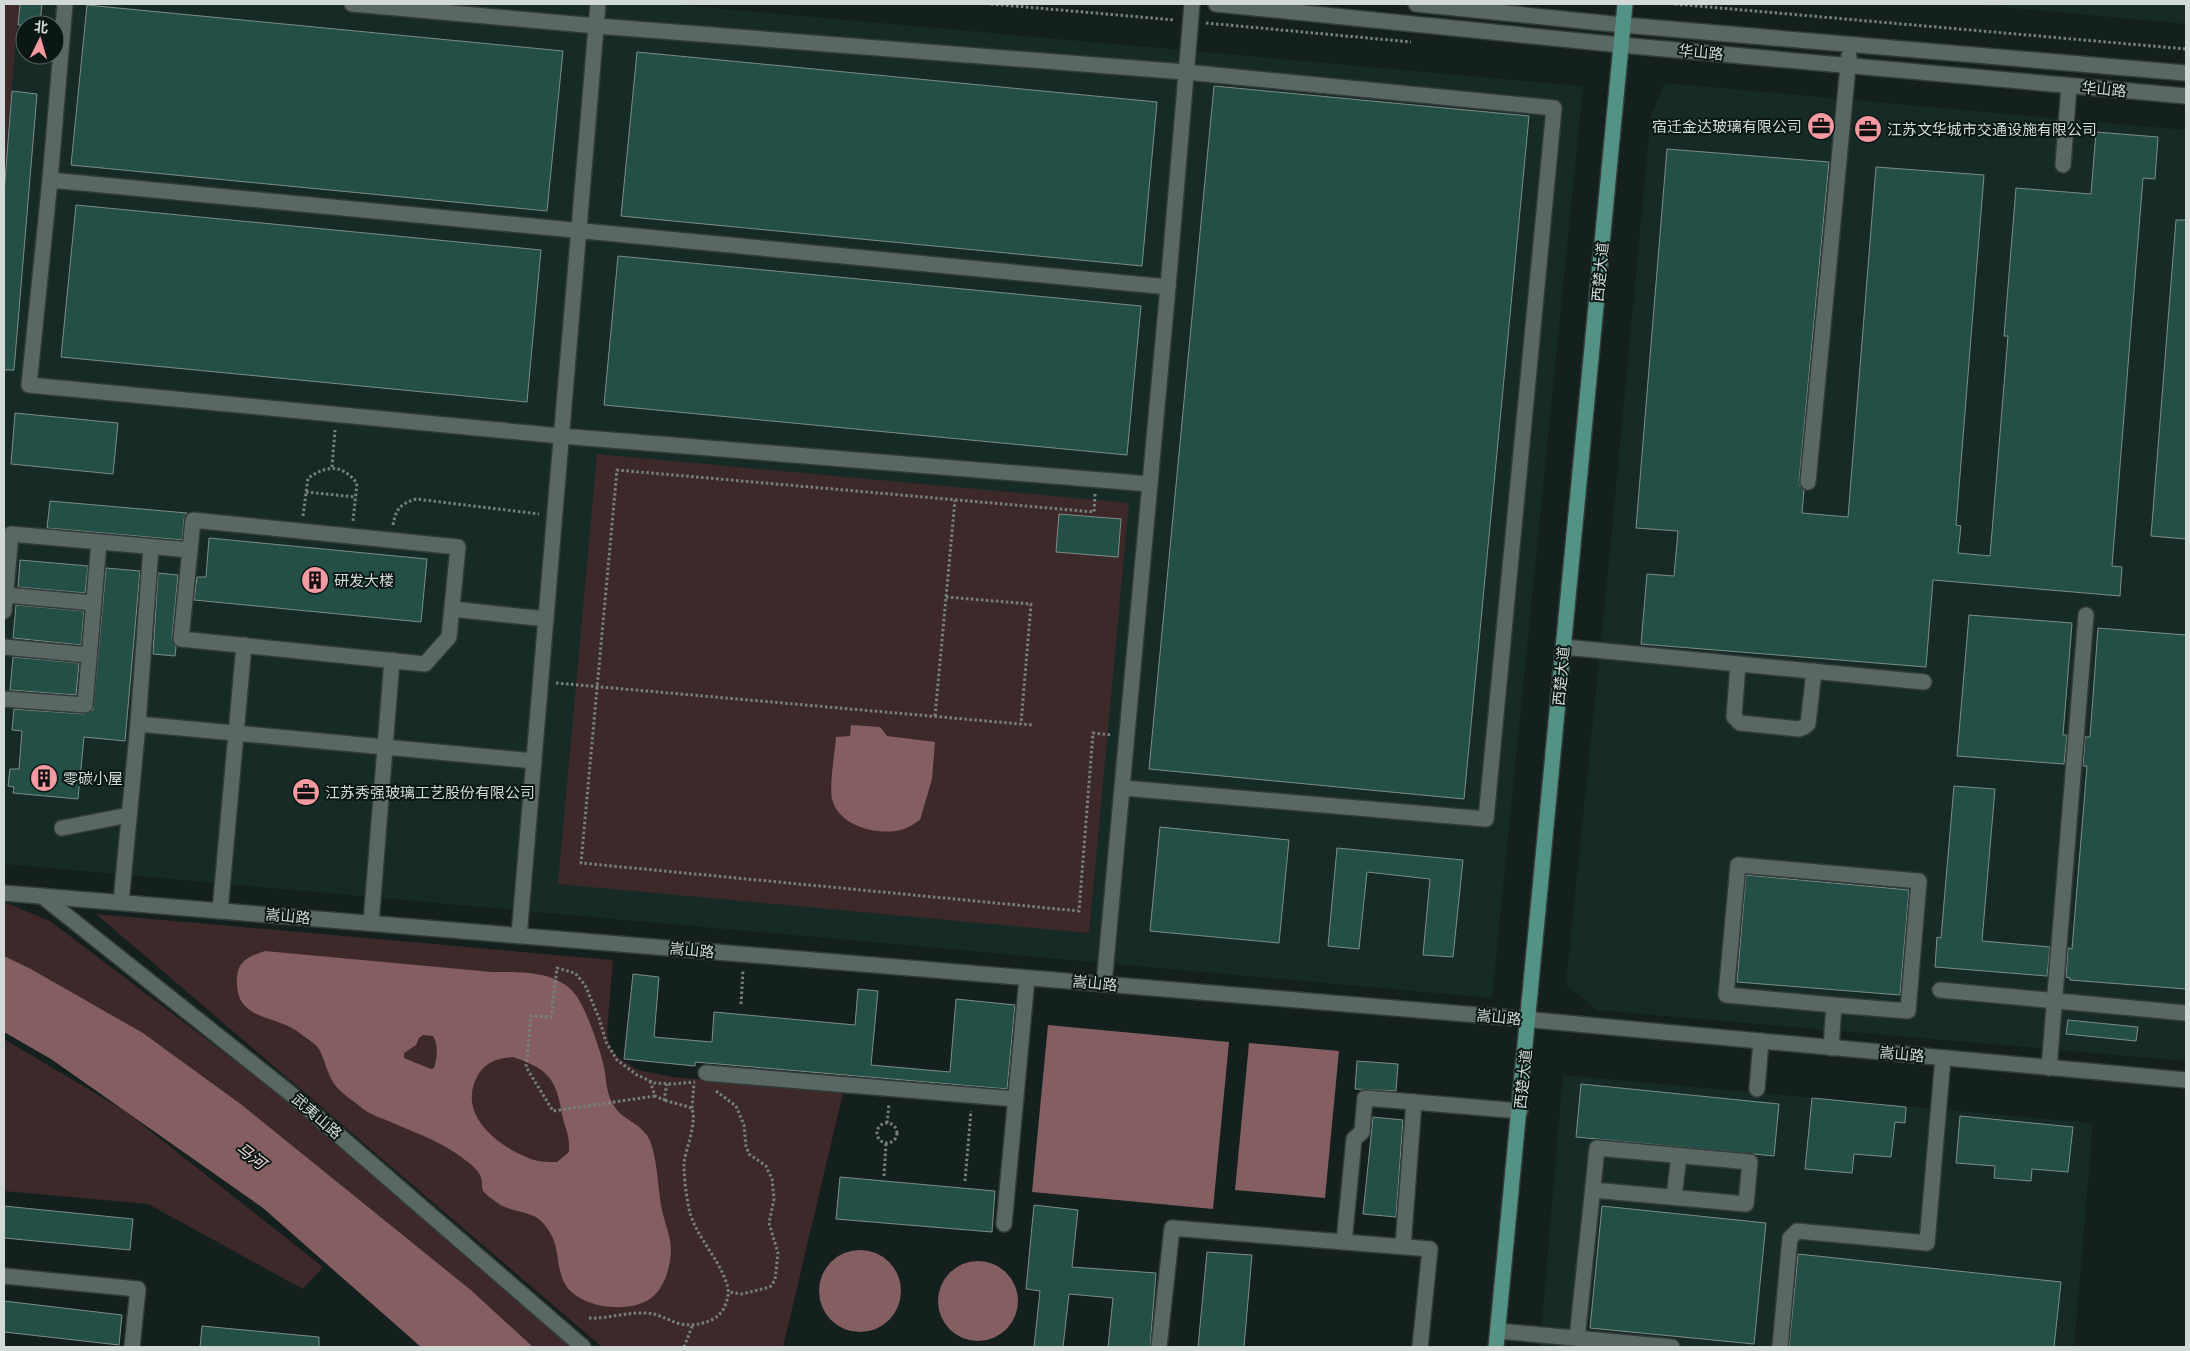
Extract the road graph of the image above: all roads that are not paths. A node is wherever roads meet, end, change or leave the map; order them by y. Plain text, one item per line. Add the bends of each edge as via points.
1 (66, 4) edge
2 (352, 4) edge
3 (598, 4) edge
4 (1192, 4) edge
5 (1216, 4) edge
6 (1416, 4) edge
7 (1624, 4) edge
8 (1623, 25) junction
9 (597, 26) junction
10 (1850, 44) junction
11 (1621, 45) junction
12 (1848, 66) junction
13 (1185, 72) junction
14 (2186, 72) edge
15 (2069, 86) junction
16 (2186, 96) edge
17 (2063, 165) dead end
18 (50, 180) junction
19 (579, 232) junction
20 (1168, 287) junction
21 (562, 436) junction
22 (1808, 482) dead end
23 (1150, 484) junction
24 (99, 542) junction
25 (151, 547) junction
26 (190, 550) junction
27 (5, 595) junction
28 (94, 603) junction
29 (452, 609) junction
30 (4, 612) edge
31 (2086, 615) dead end
32 (546, 619) junction
33 (244, 645) junction
34 (4, 647) edge
35 (1564, 647) junction
36 (89, 655) junction
37 (392, 660) junction
38 (1738, 664) junction
39 (1814, 671) junction
40 (1924, 682) dead end
41 (4, 699) edge
42 (138, 724) junction
43 (236, 733) junction
44 (385, 747) junction
45 (534, 761) junction
46 (1122, 788) junction
47 (129, 815) junction
48 (62, 828) dead end
49 (4, 893) edge
50 (42, 896) junction
51 (122, 902) junction
52 (220, 911) junction
53 (371, 923) junction
54 (519, 936) junction
55 (1027, 978) junction
56 (1104, 984) junction
57 (1940, 990) dead end
58 (2055, 1001) junction
59 (1834, 1005) junction
60 (2186, 1013) edge
61 (1529, 1020) junction
62 (1761, 1041) junction
63 (1832, 1048) junction
64 (1943, 1058) junction
65 (2050, 1068) junction
66 (2186, 1080) edge
67 (707, 1082) road end
68 (1757, 1089) dead end
69 (1016, 1098) junction
70 (1414, 1102) junction
71 (1520, 1111) junction
72 (1679, 1156) junction
73 (1592, 1190) junction
74 (1674, 1197) junction
75 (1004, 1224) dead end
76 (1344, 1242) junction
77 (1403, 1246) junction
78 (4, 1276) edge
79 (1498, 1331) junction
80 (1577, 1338) junction
81 (132, 1347) edge
82 (583, 1347) edge
83 (1159, 1347) edge
84 (1420, 1347) edge
85 (1496, 1347) edge
86 (1672, 1347) edge
87 (1780, 1347) edge

1 - 18 street
2 - 9 street
3 - 9 street
4 - 13 street
5 - 11 street, 华山路
6 - 8 street, 华山路
7 - 8 main road, 西楚大道
8 - 10 street, 华山路
8 - 11 main road, 西楚大道
9 - 13 street
9 - 19 street
10 - 12 street
10 - 14 street, 华山路
11 - 12 street, 华山路
11 - 35 main road, 西楚大道
12 - 15 street, 华山路
12 - 22 street
13 - 20 street
13 - 46 street via 1554,108 1486,819
15 - 16 street, 华山路
15 - 17 street
18 - 19 street
18 - 21 street via 29,385
19 - 20 street
19 - 21 street
20 - 23 street
21 - 23 street
21 - 32 street
23 - 46 street
24 - 25 street
24 - 27 street via 11,534
24 - 28 street
25 - 26 street
25 - 42 street
26 - 29 street via 193,520 458,547
26 - 33 street via 181,639
27 - 28 street
27 - 30 street
28 - 36 street
29 - 32 street
29 - 37 street via 449,637 425,664
31 - 58 street
32 - 45 street
33 - 37 street
33 - 43 street
34 - 36 street
35 - 38 street
35 - 61 main road, 西楚大道
36 - 41 street via 85,705
37 - 44 street
38 - 39 street
38 - 39 street via 1734,717 1740,722 1799,728 1808,724
39 - 40 street
42 - 43 street
42 - 47 street
43 - 44 street
43 - 52 street
44 - 45 street
44 - 53 street
45 - 54 street
46 - 56 street
47 - 48 street
47 - 51 street
49 - 50 street, 嵩山路
50 - 51 street, 嵩山路
50 - 82 street, 武夷山路 via 291,1094
51 - 52 street, 嵩山路
52 - 53 street, 嵩山路
53 - 54 street, 嵩山路
54 - 55 street, 嵩山路
55 - 56 street, 嵩山路
55 - 69 street
56 - 61 street, 嵩山路
57 - 58 street
58 - 60 street
58 - 65 street
59 - 59 street via 1726,995 1738,865 1920,881 1908,1011
59 - 63 street
61 - 62 street, 嵩山路
61 - 71 main road, 西楚大道
62 - 63 street, 嵩山路
62 - 68 street
63 - 64 street, 嵩山路
64 - 65 street, 嵩山路
64 - 87 street via 1927,1243 1797,1231 1790,1238
65 - 66 street, 嵩山路
67 - 69 street
69 - 75 street
70 - 71 street
70 - 76 street via 1365,1098 1362,1132 1354,1140
70 - 77 street
71 - 79 main road, 西楚大道
72 - 73 street via 1597,1148
72 - 74 street
72 - 74 street via 1750,1162 1746,1204
73 - 74 street
73 - 80 street
76 - 77 street
76 - 83 street via 1172,1228
77 - 84 street via 1430,1249
78 - 81 street via 138,1289
79 - 80 street
79 - 85 main road, 西楚大道
80 - 86 street

